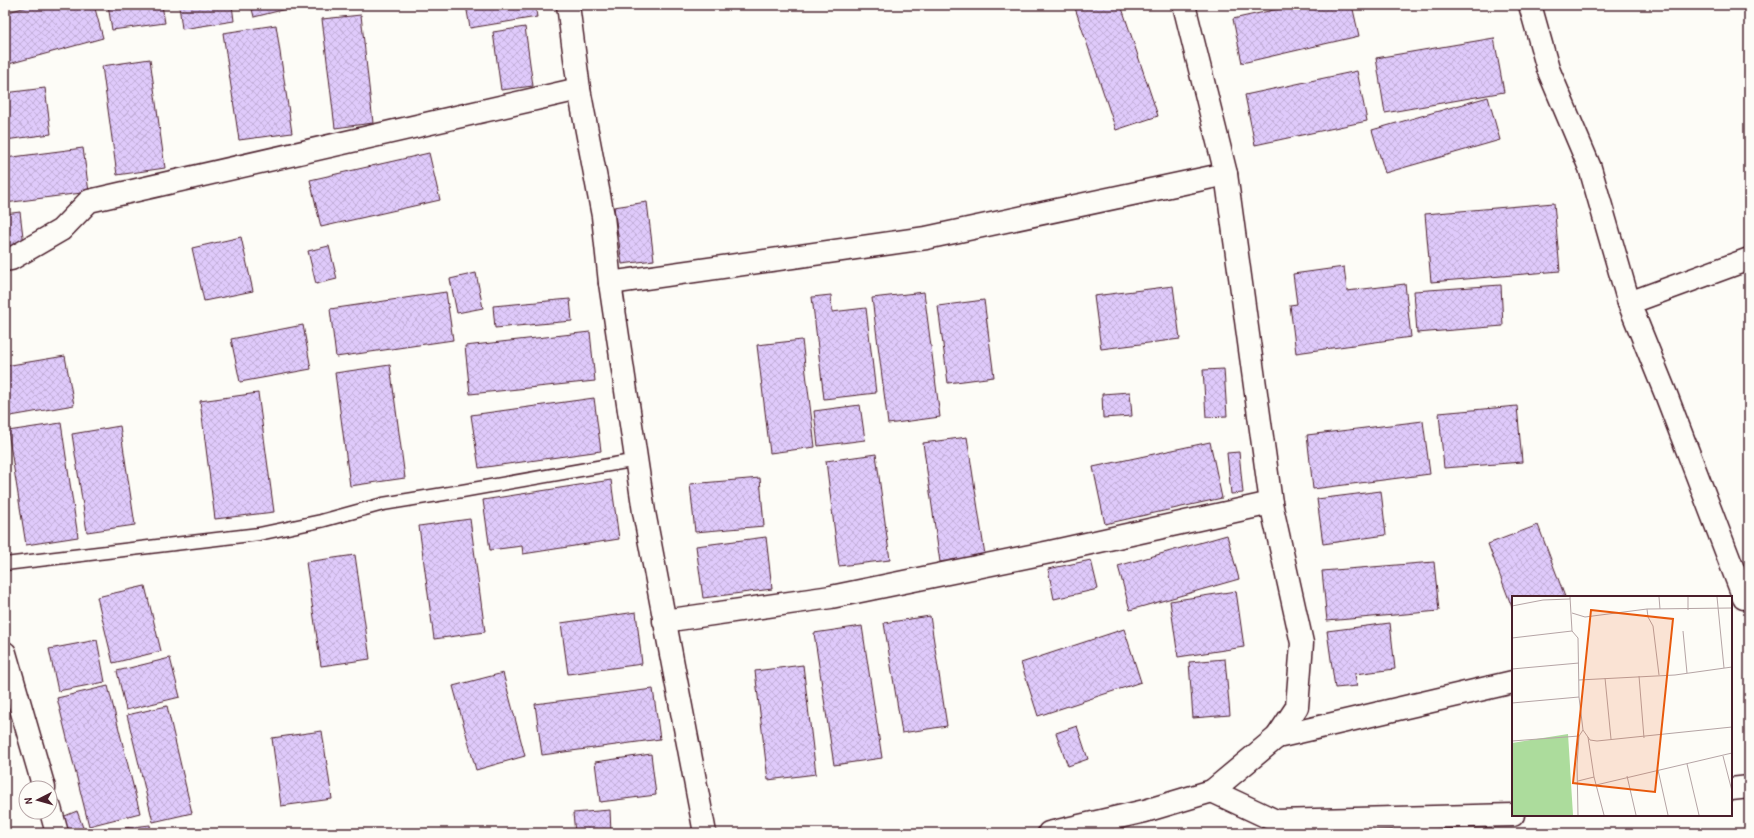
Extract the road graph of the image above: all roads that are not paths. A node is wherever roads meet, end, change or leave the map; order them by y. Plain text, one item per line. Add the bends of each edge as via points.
1 (568, 5) edge
2 (1184, 5) edge
3 (1530, 5) edge
4 (579, 89) junction
5 (1226, 174) junction
6 (1749, 259) edge
7 (5, 260) edge
8 (610, 283) junction
9 (1629, 303) junction
10 (637, 460) junction
11 (1271, 503) junction
12 (5, 564) edge
13 (1741, 600) edge
14 (664, 621) junction
15 (5, 653) edge
16 (1512, 682) edge
17 (1277, 737) junction
18 (42, 780) edge
19 (1749, 787) edge
20 (1732, 788) edge
21 (1212, 791) junction
22 (1512, 815) edge
23 (53, 820) edge
24 (1277, 827) edge
25 (57, 833) edge
26 (705, 833) edge
27 (1049, 833) edge

1 - 4 street
2 - 5 street
3 - 9 street via 1548,69 1590,168
4 - 7 street via 89,201 61,230
4 - 8 street via 603,216
5 - 8 street via 926,238
5 - 11 street
6 - 9 street
8 - 10 street
9 - 13 street via 1667,397
10 - 12 lane via 383,504 259,534
10 - 14 street
11 - 14 street via 831,597
11 - 17 street via 1302,643 1297,707
14 - 26 street
15 - 18 street
16 - 17 street
17 - 21 street
19 - 20 street
21 - 24 street
21 - 27 street via 1145,811
22 - 24 street
23 - 25 street

